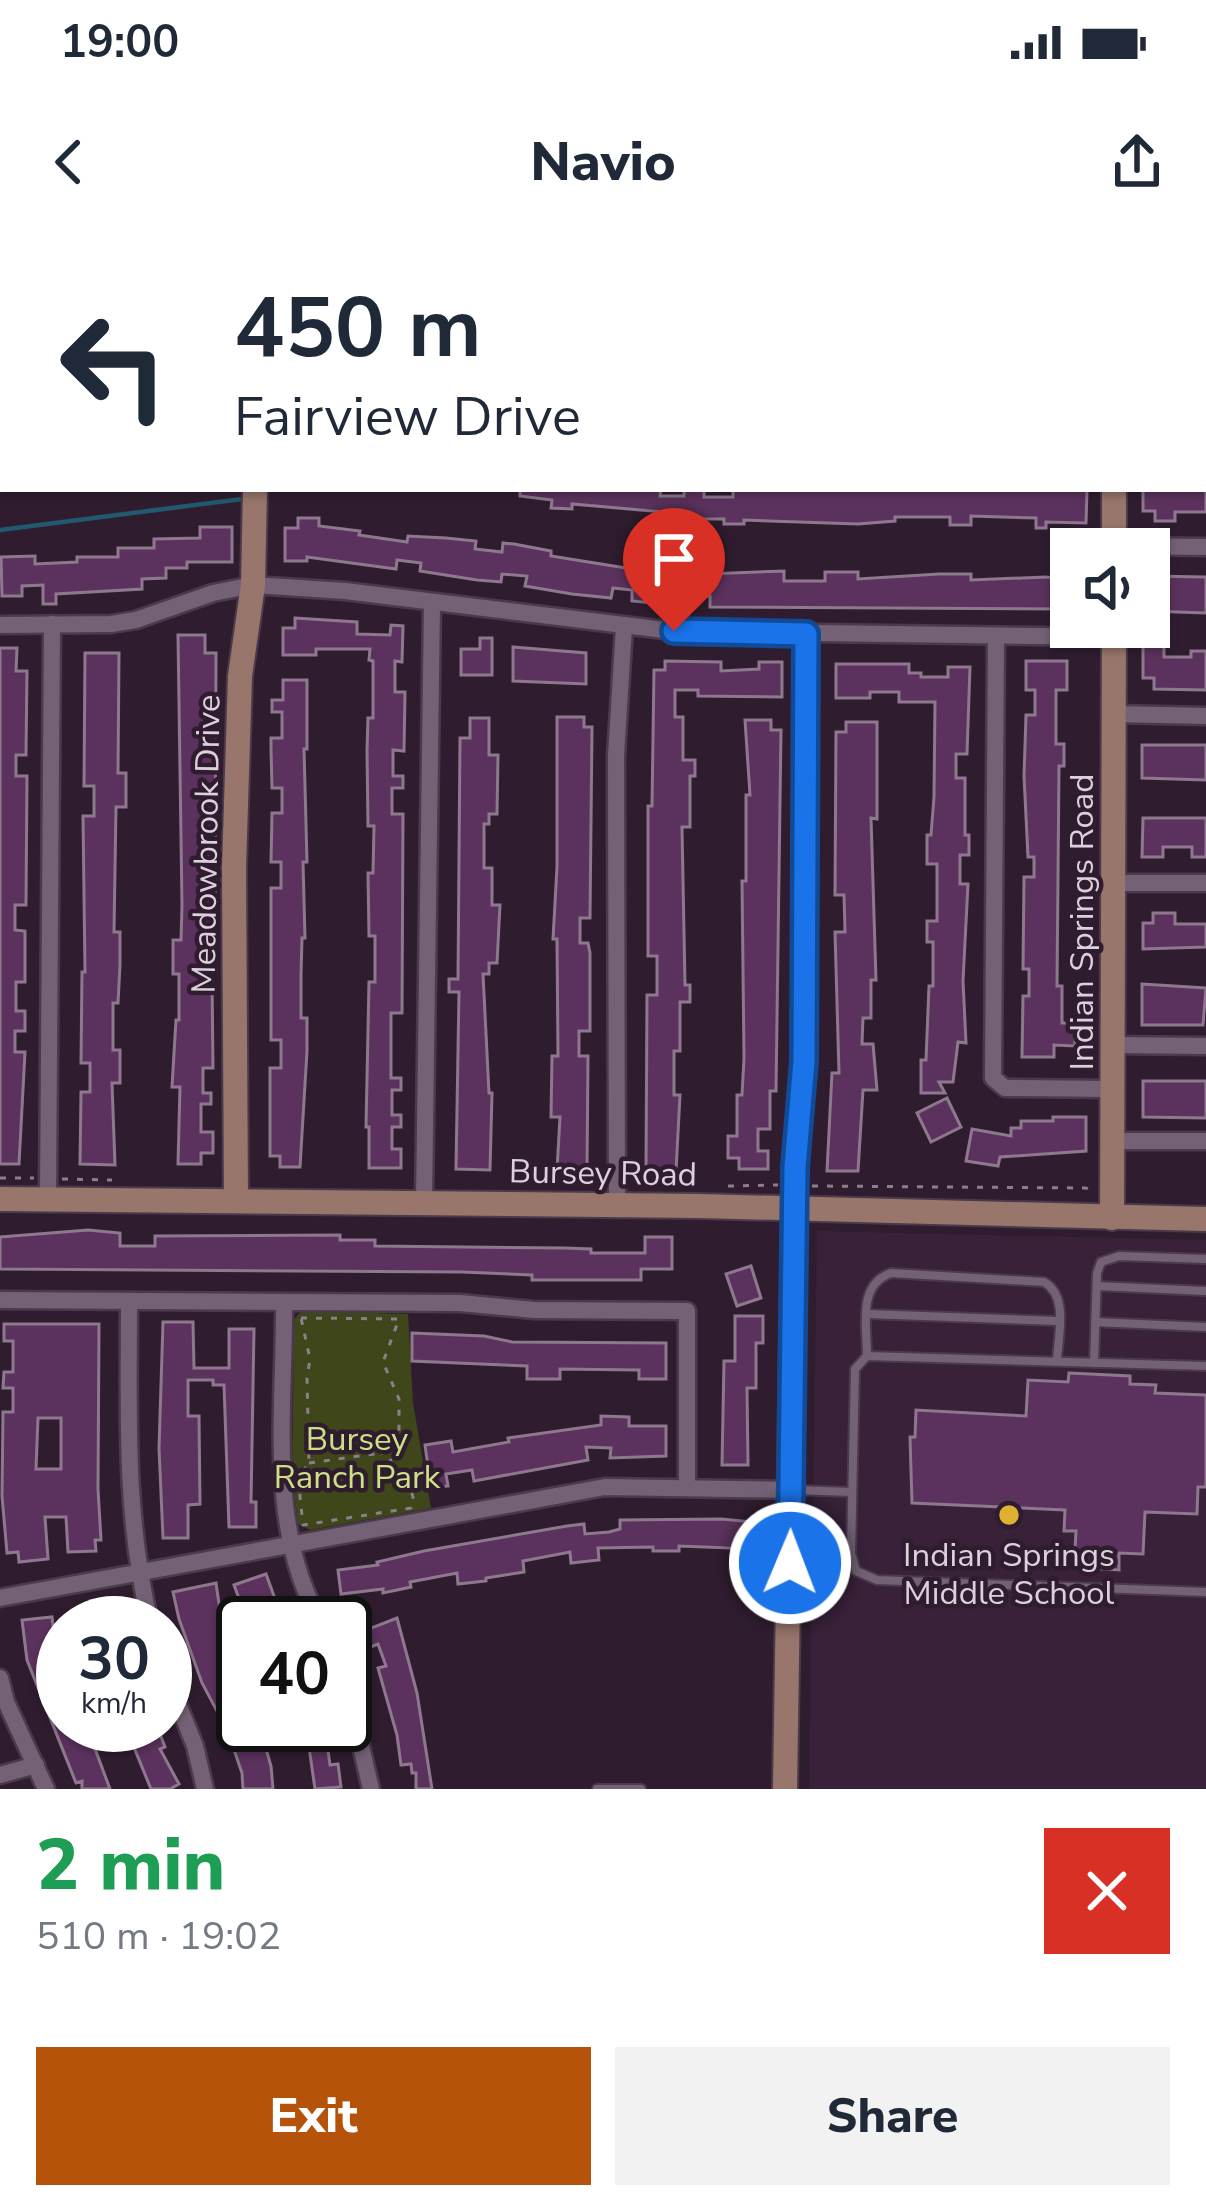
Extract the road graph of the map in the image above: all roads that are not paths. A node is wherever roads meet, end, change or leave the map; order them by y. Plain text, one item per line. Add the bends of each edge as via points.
1 (255, 492) edge
2 (1114, 492) edge
3 (1114, 528) edge
4 (1170, 548) edge
5 (1206, 548) edge
6 (254, 585) junction
7 (432, 603) junction
8 (52, 624) junction
9 (0, 626) edge
10 (623, 627) junction
11 (806, 634) junction
12 (1050, 635) edge
13 (996, 638) junction
14 (1114, 648) edge
15 (1114, 714) junction
16 (1206, 716) edge
17 (1114, 883) junction
18 (1206, 883) edge
19 (1114, 1045) junction
20 (1206, 1046) edge
21 (1114, 1089) junction
22 (1113, 1141) junction
23 (1206, 1142) edge
24 (0, 1199) edge
25 (48, 1199) junction
26 (236, 1201) junction
27 (424, 1203) junction
28 (617, 1205) junction
29 (794, 1208) junction
30 (1112, 1218) junction
31 (1206, 1219) edge
32 (1206, 1259) edge
33 (1097, 1286) junction
34 (1206, 1291) edge
35 (0, 1300) edge
36 (128, 1302) junction
37 (284, 1303) junction
38 (867, 1314) junction
39 (1058, 1321) junction
40 (1095, 1322) junction
41 (1206, 1327) edge
42 (867, 1355) junction
43 (1057, 1361) junction
44 (1094, 1363) junction
45 (1206, 1366) edge
46 (688, 1486) junction
47 (791, 1490) junction
48 (852, 1492) junction
49 (290, 1543) junction
50 (137, 1575) junction
51 (1206, 1592) edge
52 (143, 1596) edge
53 (307, 1596) edge
54 (0, 1598) edge
55 (0, 1678) edge
56 (192, 1739) edge
57 (362, 1752) edge
58 (36, 1765) junction
59 (0, 1775) edge
60 (46, 1789) edge
61 (205, 1789) edge
62 (371, 1789) edge
63 (597, 1789) edge
64 (641, 1789) edge
65 (785, 1789) edge

1 - 6 street, Meadowbrook Drive
2 - 3 street
4 - 5 street
6 - 7 street
6 - 8 street via 136,620
6 - 26 street, Meadowbrook Drive via 237,783
7 - 10 street
7 - 27 street
8 - 9 street
8 - 25 street
10 - 11 street
10 - 28 street
11 - 13 street
11 - 29 street via 804,1061
12 - 13 street
13 - 21 street via 994,1078 1005,1088
14 - 15 street, Indian Springs Road
15 - 16 street
15 - 17 street, Indian Springs Road
17 - 18 street
17 - 19 street, Indian Springs Road
19 - 20 street
19 - 21 street, Indian Springs Road
21 - 22 street, Indian Springs Road
22 - 23 street
22 - 30 street, Indian Springs Road
24 - 25 street, Bursey Road
25 - 26 street, Bursey Road
26 - 27 street, Bursey Road
27 - 28 street, Bursey Road
28 - 29 street, Bursey Road
29 - 30 street, Bursey Road
29 - 47 street
30 - 31 street, Bursey Road
32 - 33 lane via 1108,1257
33 - 34 lane
33 - 40 lane
35 - 36 street
36 - 37 street
36 - 50 street
37 - 46 street via 686,1311
37 - 49 street
38 - 39 lane
38 - 39 lane via 871,1284 891,1273 1044,1282 1059,1298
38 - 42 lane
39 - 43 lane
40 - 41 lane
40 - 44 lane
42 - 43 lane
42 - 48 lane via 855,1369
43 - 44 lane
44 - 45 lane
46 - 47 street
46 - 49 street via 605,1486
47 - 48 lane
47 - 65 street
48 - 51 lane via 852,1563 877,1580
49 - 50 street
49 - 53 street
50 - 52 street
50 - 54 street
55 - 58 street
56 - 61 street
57 - 62 street
58 - 59 street
58 - 60 street
63 - 64 lane

